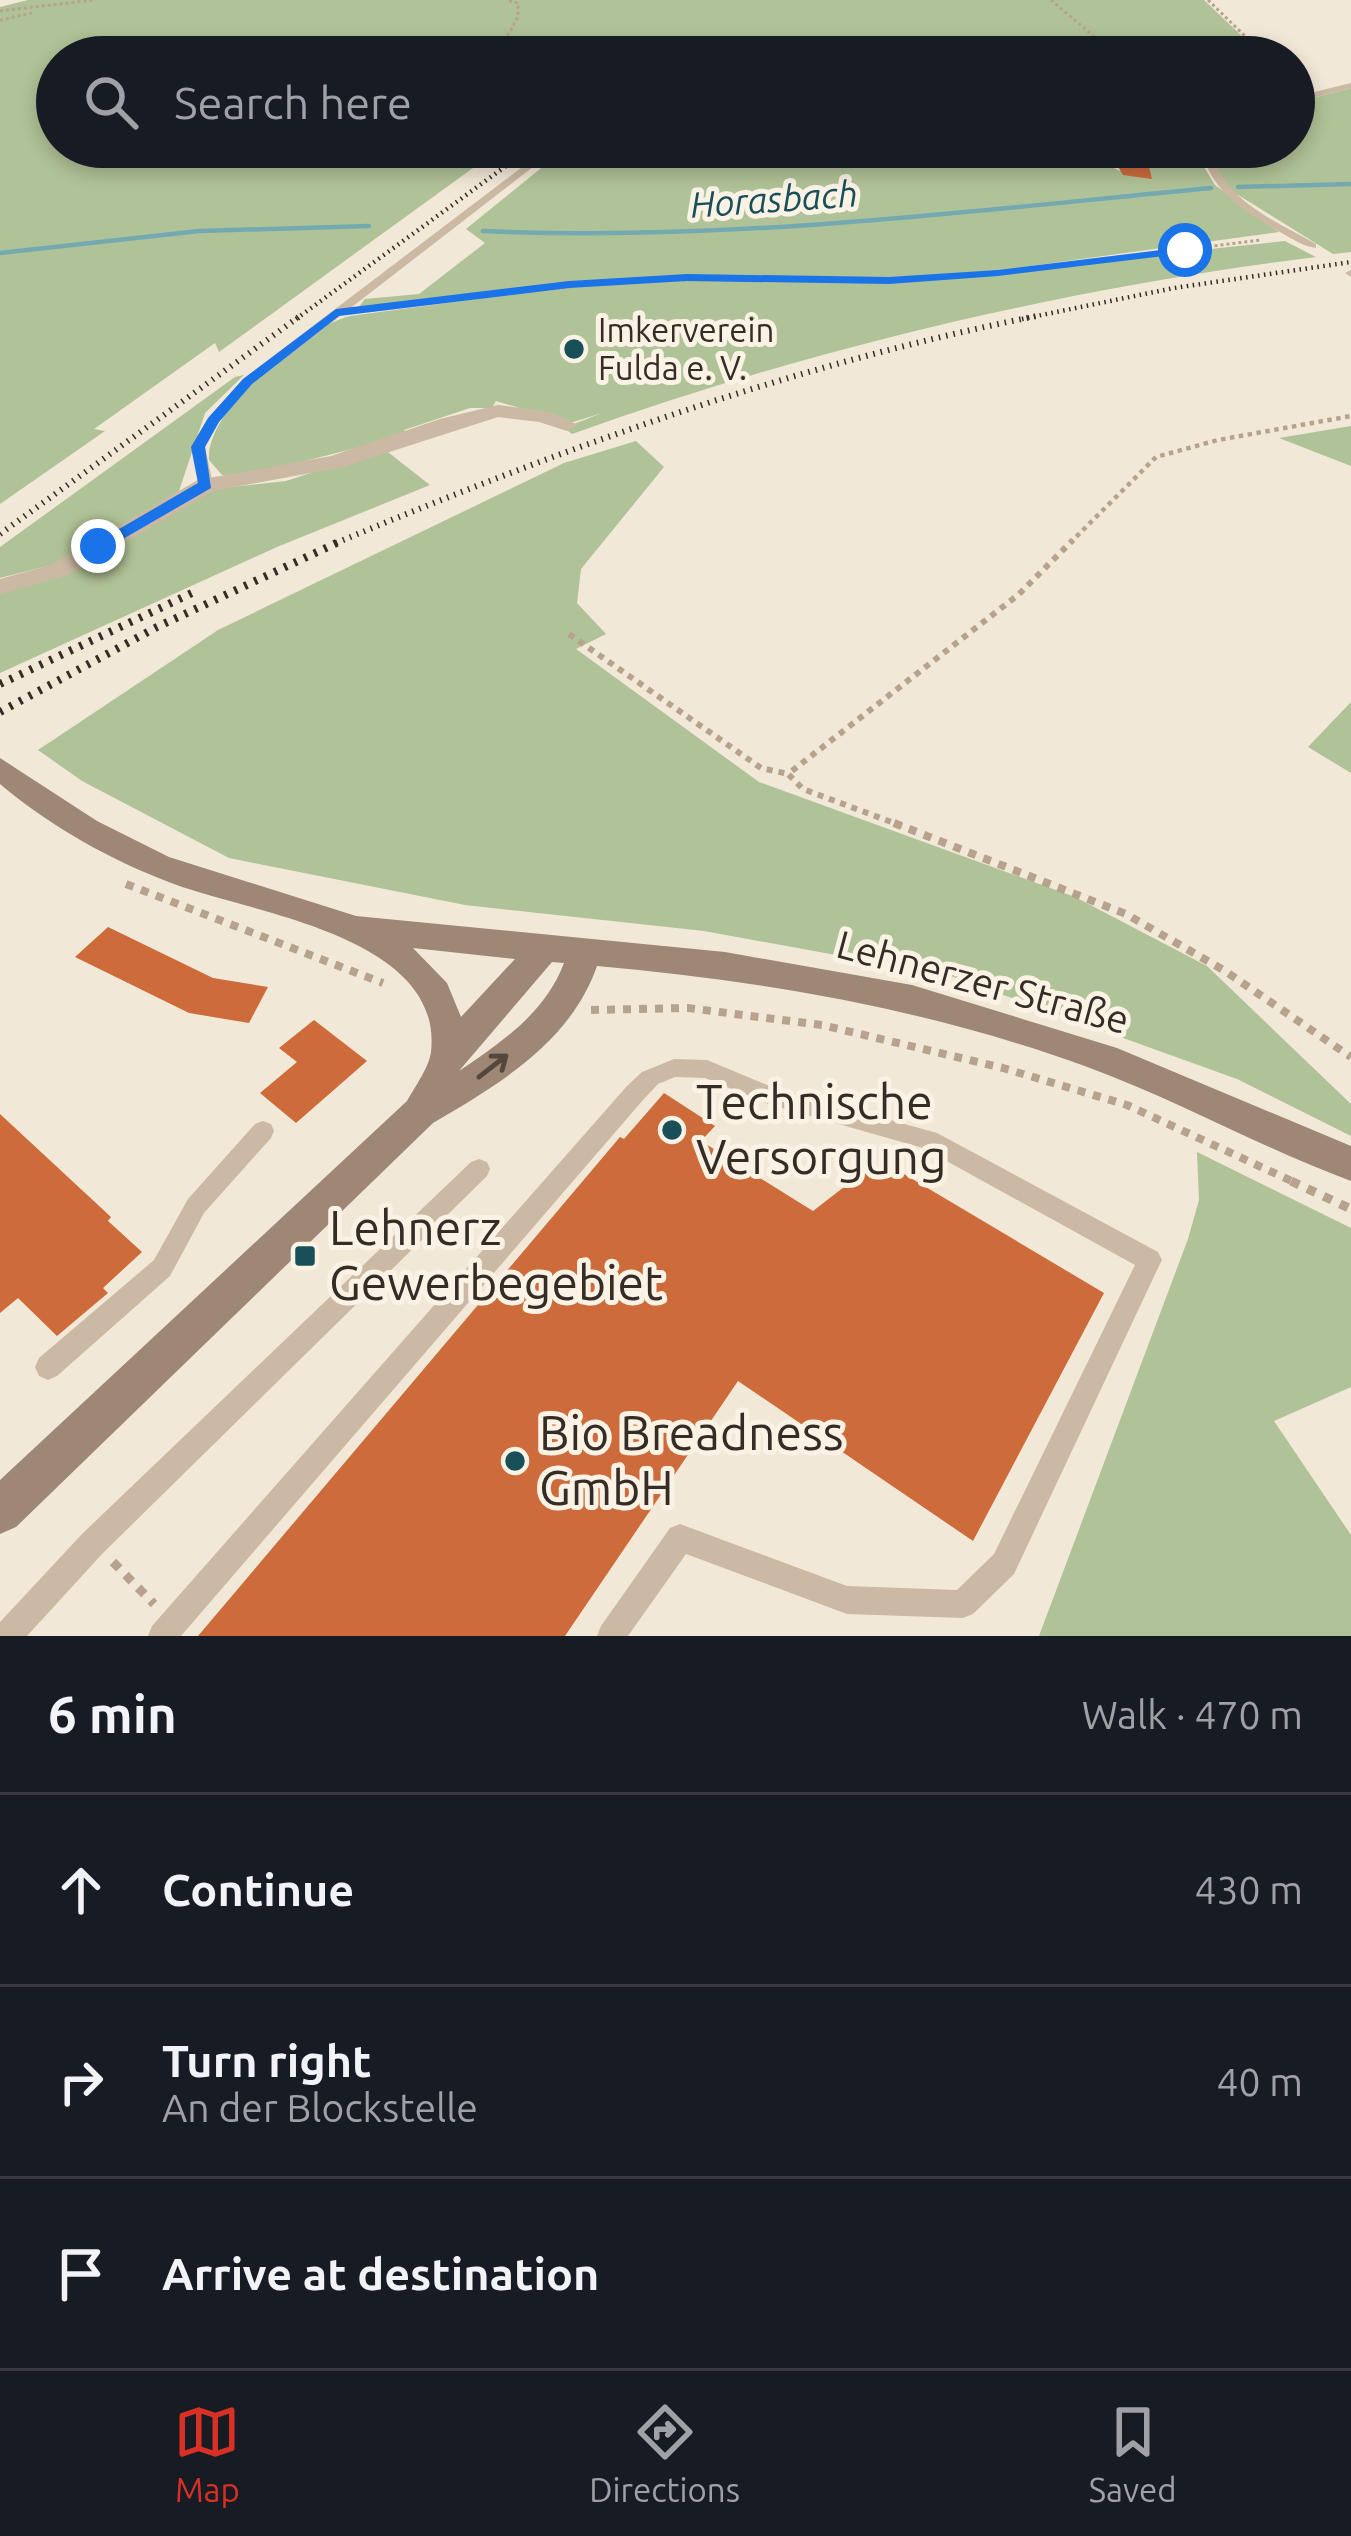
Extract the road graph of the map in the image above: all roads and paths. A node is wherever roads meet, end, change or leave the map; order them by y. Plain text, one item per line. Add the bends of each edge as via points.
1 (93, 0) edge
2 (506, 0) edge
3 (1052, 0) edge
4 (1208, 0) edge
5 (45, 7) junction
6 (0, 10) edge
7 (0, 20) edge
8 (508, 36) edge
9 (1094, 36) edge
10 (1246, 36) edge
11 (1351, 85) edge
12 (1315, 94) edge
13 (526, 168) edge
14 (1209, 168) edge
15 (1294, 236) junction
16 (1312, 247) dead end
17 (336, 313) junction
18 (1351, 416) edge
19 (567, 425) dead end
20 (206, 485) junction
21 (0, 587) edge
22 (569, 634) dead end
23 (0, 768) edge
24 (788, 774) junction
25 (358, 928) junction
26 (542, 951) junction
27 (584, 956) junction
28 (580, 1009) dead end
29 (449, 1055) junction
30 (1351, 1058) edge
31 (420, 1112) junction
32 (263, 1131) dead end
33 (1351, 1164) edge
34 (479, 1169) dead end
35 (1351, 1209) edge
36 (48, 1367) dead end
37 (0, 1511) edge
38 (93, 1543) junction
39 (167, 1629) edge
40 (7, 1636) edge
41 (611, 1636) edge

1 - 5 path
2 - 8 path via 518,3
3 - 9 path
4 - 10 path
5 - 6 path
5 - 7 path
11 - 12 lane
13 - 17 lane
14 - 15 lane
15 - 16 lane
15 - 17 path via 998,273 632,280
17 - 20 lane via 247,382 213,421 198,447
18 - 24 path via 1156,457 1018,596
19 - 20 street via 518,412 482,414 335,462
20 - 21 street via 58,570
22 - 24 path via 761,768
23 - 25 main road via 60,814 184,876
24 - 30 path via 803,790 1135,917 1247,982
25 - 26 main road, Lehnerzer Straße
25 - 29 main road via 437,996
26 - 27 main road, Lehnerzer Straße
26 - 29 main road
31 -> 27 main road via 524,1041 571,992
27 - 33 main road, Lehnerzer Straße via 769,972 938,1005 1132,1066
28 - 35 path via 688,1008 877,1035 1127,1105
29 - 31 main road
31 - 37 main road
32 - 36 lane via 196,1206 163,1268
34 - 38 lane
38 - 39 path
38 - 40 lane
39 - 41 lane via 635,1094 674,1068 707,1069 768,1096 929,1140 1150,1260 1004,1564 963,1604 847,1600 680,1538

